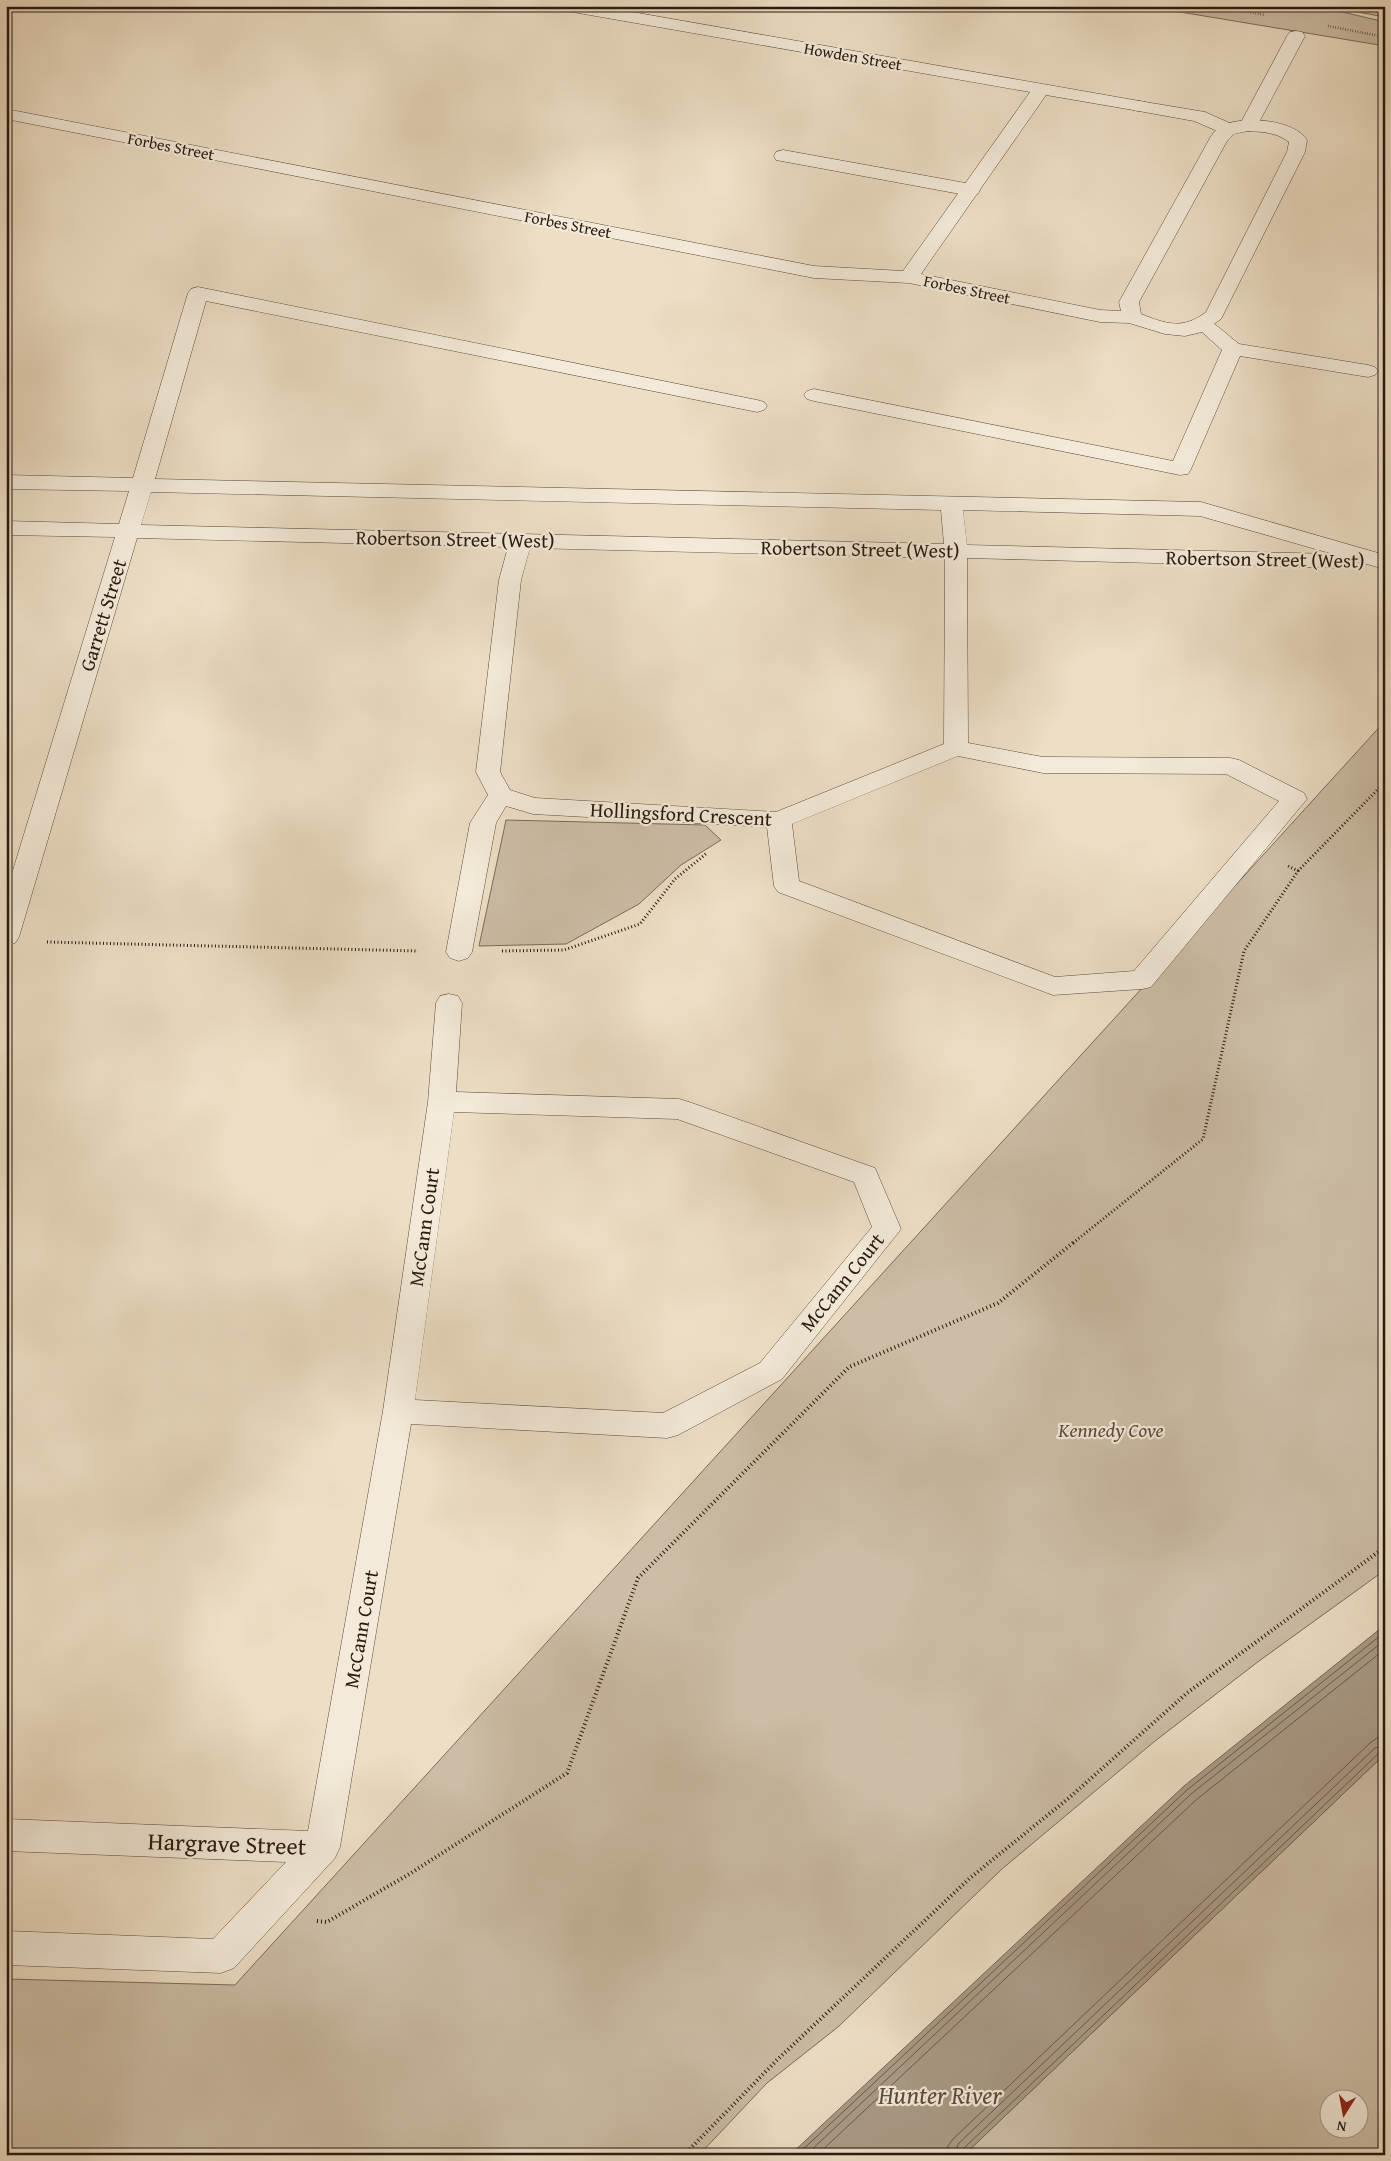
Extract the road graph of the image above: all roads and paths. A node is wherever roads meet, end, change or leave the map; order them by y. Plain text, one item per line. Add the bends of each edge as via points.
1 (567, 6) edge
2 (1296, 36) dead end
3 (1041, 89) junction
4 (6, 114) edge
5 (1248, 126) junction
6 (1228, 129) junction
7 (783, 156) dead end
8 (971, 190) junction
9 (909, 278) junction
10 (1132, 317) junction
11 (1204, 325) junction
12 (1233, 349) junction
13 (1368, 371) dead end
14 (814, 395) dead end
15 (757, 406) dead end
16 (6, 482) edge
17 (142, 485) junction
18 (951, 504) junction
19 (6, 528) edge
20 (128, 531) junction
21 (521, 540) junction
22 (956, 551) junction
23 (956, 748) junction
24 (1385, 782) edge
25 (500, 795) junction
26 (779, 820) junction
27 (1252, 849) junction
28 (710, 852) dead end
29 (1298, 871) junction
30 (6, 937) edge
31 (46, 942) dead end
32 (459, 952) junction
33 (450, 1002) dead end
34 (442, 1102) junction
35 (398, 1410) junction
36 (1385, 1548) edge
37 (6, 1836) edge
38 (323, 1847) junction
39 (262, 1914) junction
40 (6, 1948) edge
41 (684, 2155) edge

1 - 3 street, Howden Street
2 - 5 street
3 - 6 street, Howden Street via 1199,116
3 - 8 street
4 - 9 street, Forbes Street via 814,272
5 - 6 street
5 - 11 street via 1269,126 1288,131 1298,140 1296,152 1214,314
6 - 10 street via 1219,138 1129,302
7 - 8 street
8 - 9 street
9 - 10 street, Forbes Street via 1100,316
10 - 11 street, Forbes Street via 1160,328 1183,330
11 - 12 street
12 - 13 street
12 - 14 street via 1180,469
15 - 17 street, Garrett Street via 198,293
16 - 17 street, Robertson Street (West)
17 - 18 street, Robertson Street (West)
17 - 20 street, Garrett Street
18 - 22 street
18 - 22 street, Robertson Street (West) via 1202,510 1381,562
19 - 20 street, Robertson Street (West)
20 - 21 street, Robertson Street (West)
20 - 30 street, Garrett Street
21 - 22 street, Robertson Street (West)
21 - 25 street via 510,580 488,772
22 - 23 street
23 - 26 street, Hollingsford Crescent
23 - 27 street via 1044,764 1230,766 1295,799
24 - 29 path
25 - 26 street, Hollingsford Crescent via 533,806
25 - 32 street via 483,823
26 - 27 street via 787,886 1053,986 1142,980
27 - 29 path
28 - 32 path via 674,880 640,924 564,950
29 - 39 path via 1244,951 1203,1139 998,1303 849,1367 638,1578 568,1773 327,1922
31 - 32 path
33 - 34 street, McCann Court
34 - 35 street, McCann Court
34 - 35 street, McCann Court via 679,1109 865,1175 886,1229 770,1371 667,1426
35 - 38 street, McCann Court
36 - 41 path via 1187,1693 1070,1797 970,1878 777,2060
37 - 38 street, Hargrave Street
38 - 39 street, Hargrave Street
39 - 40 street, Hargrave Street via 221,1956

